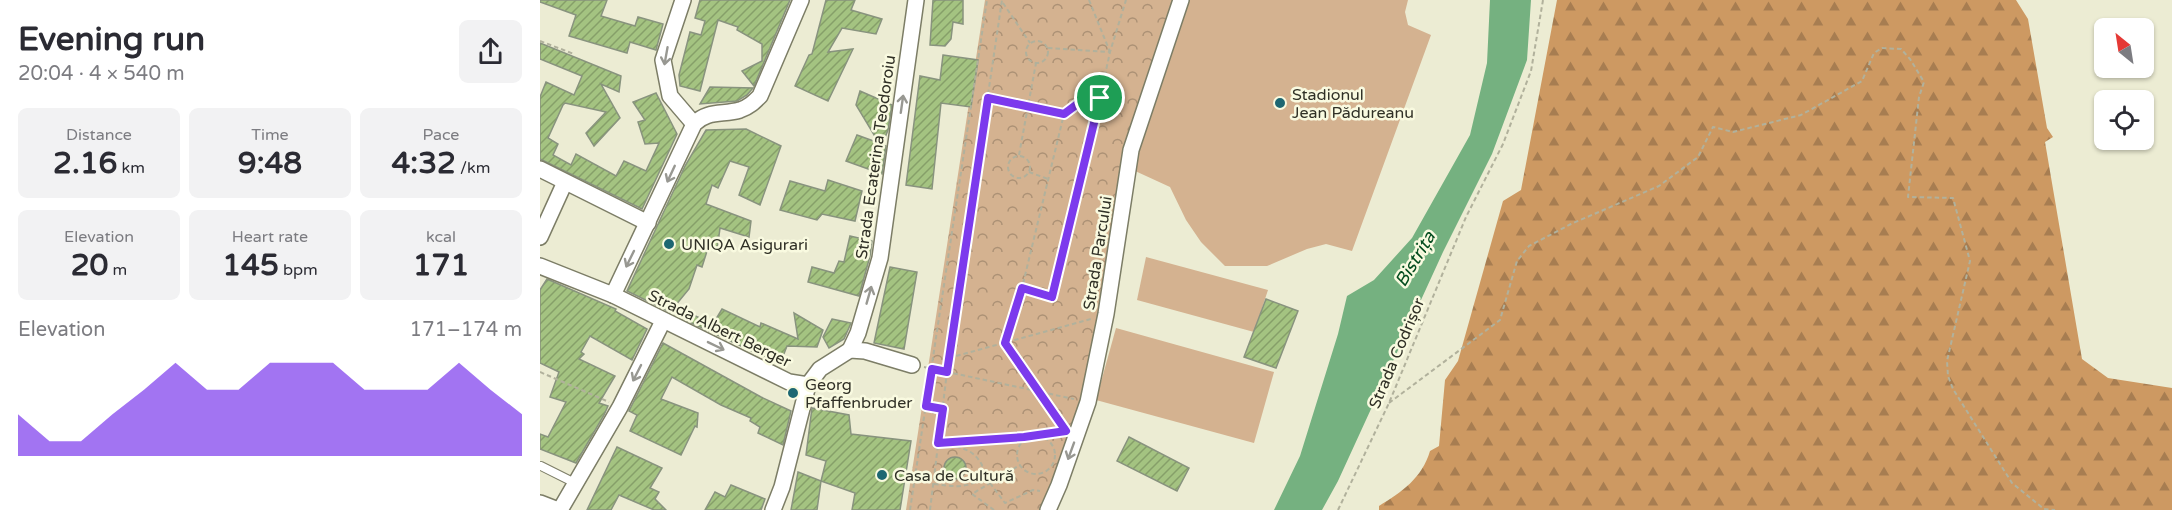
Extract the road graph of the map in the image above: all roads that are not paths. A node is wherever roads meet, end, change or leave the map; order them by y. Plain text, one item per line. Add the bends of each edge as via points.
1 (682, 0) edge
2 (801, 0) edge
3 (916, 0) edge
4 (1181, 0) edge
5 (694, 124) junction
6 (540, 169) edge
7 (565, 182) junction
8 (648, 223) junction
9 (540, 237) edge
10 (540, 266) edge
11 (613, 295) junction
12 (663, 321) junction
13 (849, 350) junction
14 (912, 365) dead end
15 (808, 385) junction
16 (541, 466) edge
17 (575, 483) junction
18 (540, 503) edge
19 (1051, 503) edge
20 (559, 510) edge
21 (773, 510) edge

1 -> 5 street via 663,60 670,96
2 - 5 street via 760,96 738,111 709,114
13 -> 3 street, Strada Ecaterina Teodoroiu via 858,333 880,258
4 -> 19 street, Strada Parcului via 1131,150 1089,399
5 -> 8 street
6 - 7 street
7 - 8 street
7 - 9 street
8 -> 11 street
10 - 11 street, Strada Albert Berger
11 - 12 street, Strada Albert Berger
12 -> 15 street, Strada Albert Berger via 789,382
12 -> 17 street via 620,407
13 - 14 street
13 - 15 street via 820,369
15 - 21 street
16 - 17 lane
17 - 20 street
18 - 20 street

